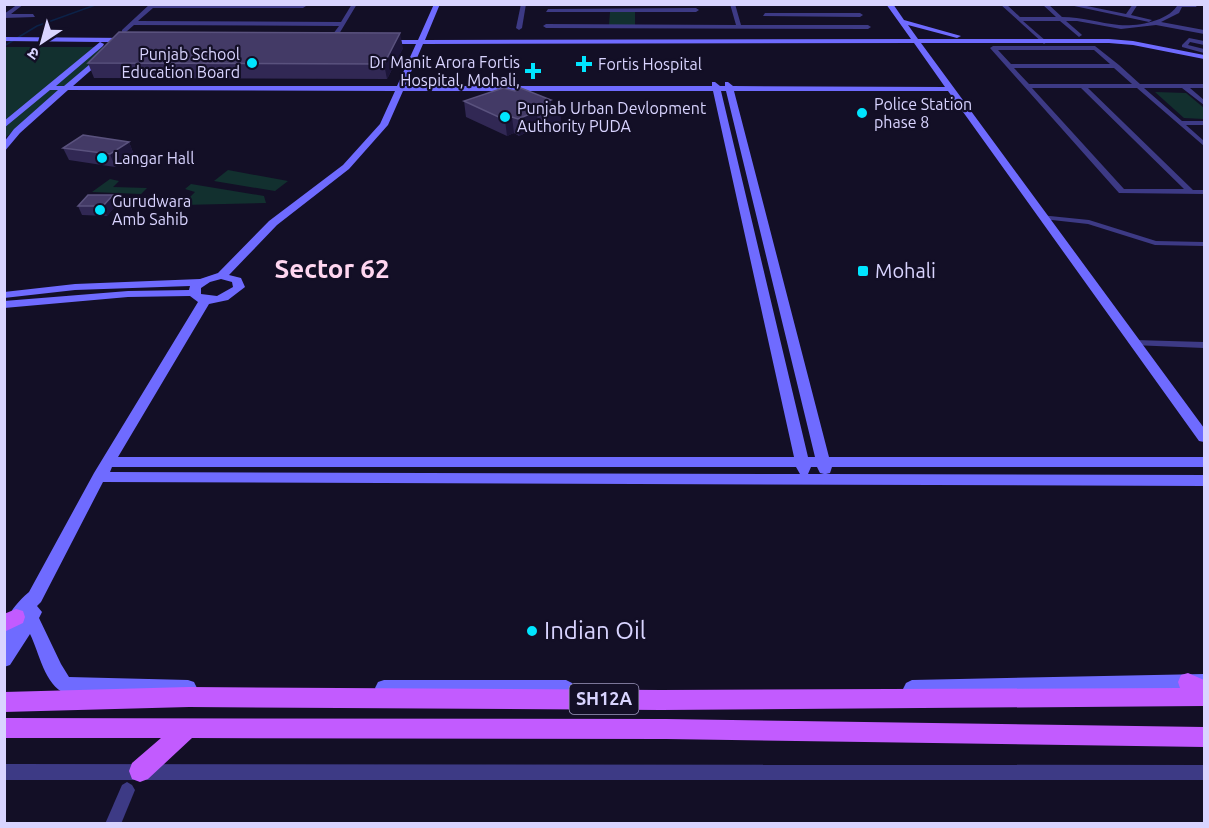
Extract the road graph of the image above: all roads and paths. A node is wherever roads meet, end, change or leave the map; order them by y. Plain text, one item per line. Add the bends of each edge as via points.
1 (22, 4) edge
2 (355, 4) edge
3 (437, 4) edge
4 (525, 4) edge
5 (732, 4) edge
6 (761, 4) edge
7 (791, 4) edge
8 (822, 4) edge
9 (889, 4) edge
10 (1002, 4) edge
11 (1044, 4) edge
12 (1067, 4) edge
13 (1136, 4) edge
14 (153, 5) edge
15 (303, 5) edge
16 (1196, 5) edge
17 (1204, 6) edge
18 (696, 7) edge
19 (548, 8) edge
20 (605, 10) junction
21 (639, 10) junction
22 (667, 10) junction
23 (578, 11) junction
24 (765, 15) junction
25 (796, 15) junction
26 (827, 15) junction
27 (4, 16) edge
28 (33, 16) dead end
29 (1127, 16) junction
30 (1017, 18) junction
31 (1059, 18) junction
32 (1158, 22) junction
33 (132, 23) junction
34 (289, 23) junction
35 (903, 23) junction
36 (342, 24) junction
37 (546, 26) junction
38 (576, 26) junction
39 (606, 26) junction
40 (640, 27) junction
41 (672, 27) junction
42 (700, 27) junction
43 (739, 27) junction
44 (770, 27) junction
45 (519, 28) dead end
46 (124, 31) edge
47 (1204, 31) edge
48 (336, 34) edge
49 (425, 34) junction
50 (1079, 35) dead end
51 (544, 36) junction
52 (322, 37) edge
53 (345, 37) edge
54 (889, 37) junction
55 (963, 38) junction
56 (4, 39) edge
57 (450, 39) junction
58 (915, 39) junction
59 (39, 40) junction
60 (1042, 40) junction
61 (871, 41) junction
62 (953, 41) junction
63 (1204, 43) edge
64 (100, 44) junction
65 (114, 44) junction
66 (397, 44) junction
67 (1019, 45) junction
68 (903, 50) dead end
69 (433, 51) dead end
70 (1204, 54) edge
71 (922, 55) junction
72 (418, 57) junction
73 (1009, 66) junction
74 (1117, 66) junction
75 (418, 76) junction
76 (388, 79) dead end
77 (402, 82) junction
78 (378, 83) junction
79 (50, 85) junction
80 (67, 85) junction
81 (273, 85) junction
82 (716, 86) junction
83 (728, 86) junction
84 (1028, 86) junction
85 (1083, 86) junction
86 (1140, 86) junction
87 (1184, 86) junction
88 (1204, 86) edge
89 (949, 87) junction
90 (1204, 103) edge
91 (1181, 123) junction
92 (1204, 123) edge
93 (4, 126) edge
94 (732, 128) junction
95 (1204, 144) edge
96 (4, 148) edge
97 (1191, 192) junction
98 (1204, 192) edge
99 (1044, 217) junction
100 (750, 233) junction
101 (765, 233) junction
102 (1204, 244) edge
103 (222, 276) junction
104 (201, 282) junction
105 (4, 295) edge
106 (200, 297) junction
107 (765, 302) junction
108 (782, 302) junction
109 (4, 305) edge
110 (1134, 343) junction
111 (1204, 345) edge
112 (1204, 437) edge
113 (109, 462) junction
114 (540, 462) junction
115 (803, 462) junction
116 (824, 462) junction
117 (1204, 462) edge
118 (99, 477) junction
119 (542, 479) junction
120 (807, 481) junction
121 (828, 481) junction
122 (1204, 481) edge
123 (17, 620) edge
124 (4, 636) edge
125 (4, 659) edge
126 (1199, 685) edge
127 (190, 692) junction
128 (1204, 697) edge
129 (4, 702) edge
130 (4, 728) edge
131 (187, 729) junction
132 (1204, 737) edge
133 (140, 771) junction
134 (4, 772) edge
135 (1204, 773) edge
136 (127, 790) dead end
137 (113, 824) edge

1 - 27 street
2 - 36 street
3 - 49 street
4 - 45 street
5 - 43 street
6 - 24 street
7 - 25 street
8 - 26 street
9 - 35 street
10 - 30 street
11 - 31 street
12 - 29 street
13 - 29 street
14 - 15 street
14 - 33 street
15 - 34 street
16 - 17 street
16 - 32 street via 1180,5 1176,13
18 - 22 street
18 - 42 street
19 - 23 street
19 - 37 street
20 - 21 street
20 - 23 street
20 - 39 street
21 - 22 street
21 - 40 street
22 - 41 street
23 - 38 street
24 - 25 street
24 - 44 street
25 - 26 street
26 - 44 street via 859,12 868,27
27 - 28 street
29 - 32 street
30 - 31 street
30 - 60 street
31 - 47 street via 1121,27 1158,23
31 - 50 street
32 - 47 street
33 - 34 street
33 - 46 street
34 - 36 street
35 - 54 street
35 - 55 street
35 - 58 street
36 - 48 street
37 - 38 street
37 - 51 street
38 - 39 street
39 - 40 street
40 - 41 street
41 - 42 street
42 - 43 street
43 - 44 street
49 - 57 street
49 - 57 street
49 - 66 street
49 - 66 street via 376,41
49 - 72 street
51 - 54 street
51 - 57 street
52 - 53 street
54 - 58 street
55 - 58 street
55 - 60 street
56 - 59 street
57 - 61 street
57 - 69 street
58 - 61 street
58 - 62 street
58 - 71 street
59 - 64 street via 53,44
59 - 65 street via 138,40
60 - 67 street
60 - 70 street via 1121,42
61 - 68 street
62 - 67 street
62 - 71 street
63 - 70 street via 1189,40 1184,46
64 - 65 street
64 - 79 street
65 - 80 street
66 - 72 street
67 - 73 street via 993,48
67 - 74 street via 1095,48
71 - 89 street
72 - 75 street
73 - 74 street
73 - 84 street
74 - 86 street
75 - 77 street
75 - 77 street
75 - 82 street
76 - 78 street
77 - 78 street
77 - 81 street
77 - 82 street
77 - 103 street via 384,125 368,146 265,231
78 - 81 street
79 - 80 street
79 - 93 street
80 - 81 street
80 - 96 street
82 - 83 street
82 - 94 street
83 - 89 street
83 - 94 street
84 - 85 street
84 - 97 street via 1123,192
85 - 86 street
85 - 97 street
86 - 87 street
86 - 91 street
87 - 88 street
87 - 90 street
89 - 99 street
91 - 92 street
91 - 95 street
94 - 100 street
94 - 101 street
97 - 98 street
99 - 102 street via 1089,222 1155,243
99 - 110 street
100 - 101 street
100 - 107 street
101 - 108 street
103 - 104 street
103 - 106 street via 237,280 236,291 219,300
104 - 105 street via 75,287
104 - 106 street via 195,287
106 - 109 street via 128,294
106 - 113 street
107 - 108 street
107 - 115 street
108 - 116 street
110 - 111 street
110 - 112 street
113 - 114 street
113 - 118 street
114 - 115 street
114 - 119 street
115 - 116 street
115 - 120 street
116 - 117 street
116 - 121 street
118 - 119 street
118 - 123 street via 35,597 35,611
119 - 120 street
120 - 121 street
121 - 122 street
123 - 124 street
123 - 125 street
123 - 127 street via 39,631 65,685
126 - 127 street
127 - 128 main road, SH12A via 662,700
127 - 129 main road, SH12A
130 - 131 main road, SH12A
131 - 132 main road, SH12A via 666,729
131 - 133 main road
133 - 134 street
133 - 135 street
136 - 137 street

